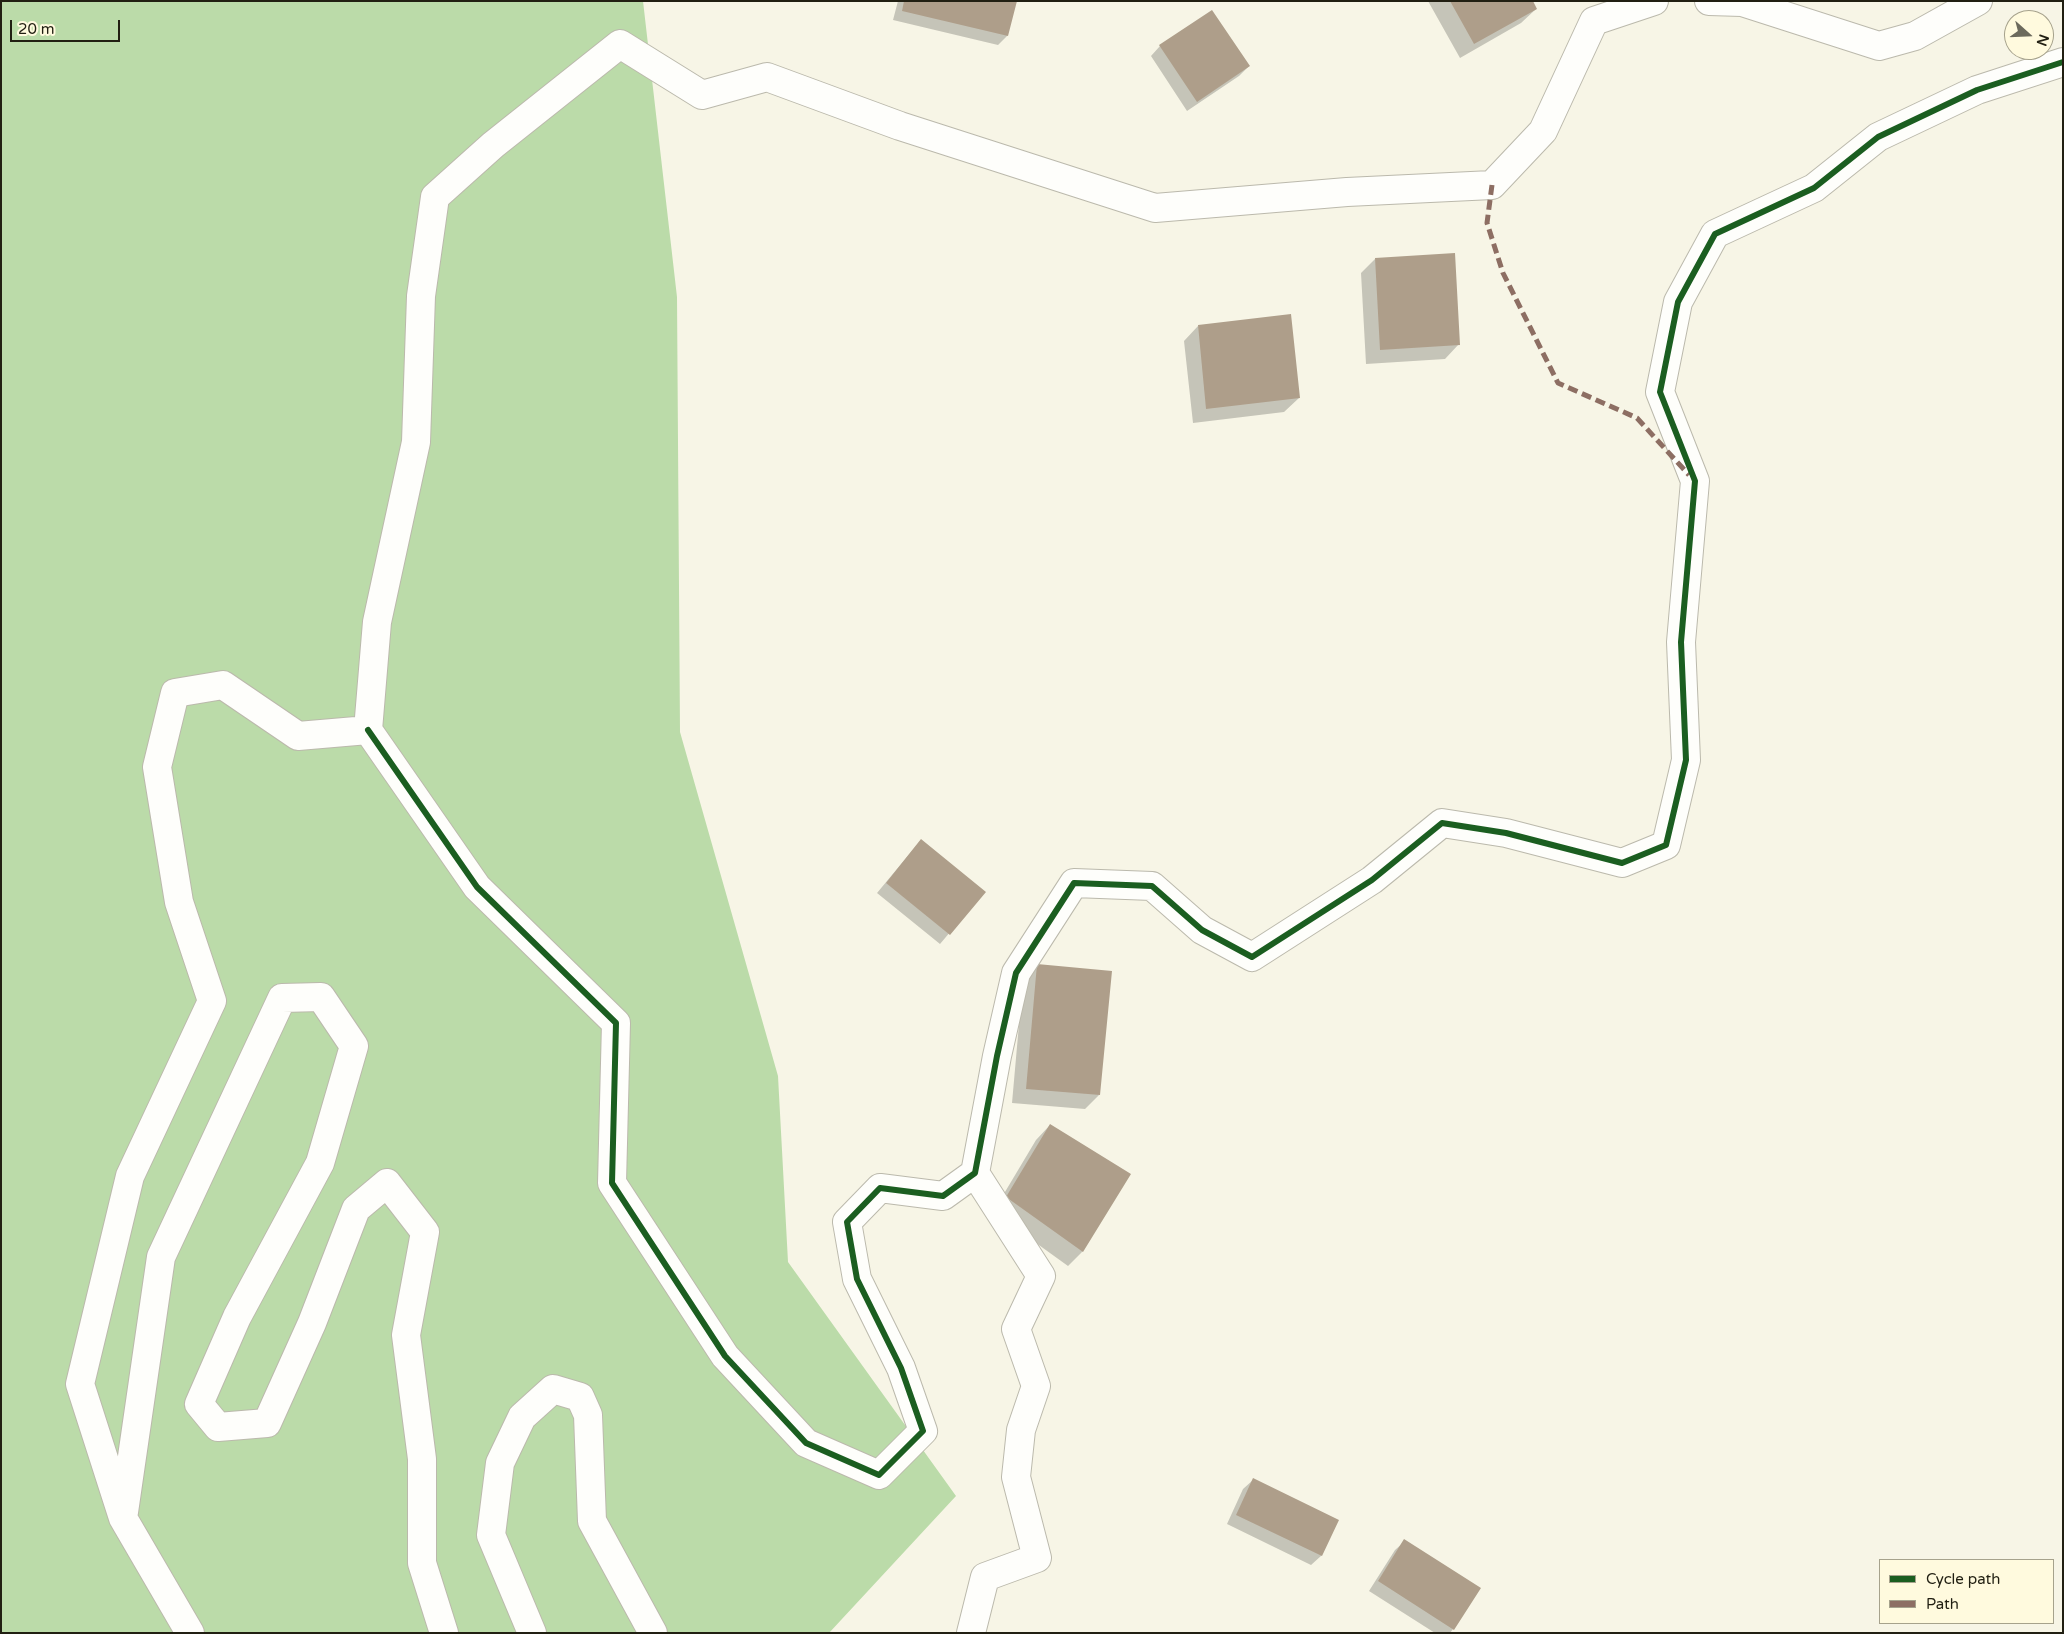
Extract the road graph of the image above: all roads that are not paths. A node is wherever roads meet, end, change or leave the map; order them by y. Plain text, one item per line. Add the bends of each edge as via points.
1 (1654, 1) edge
2 (1709, 1) edge
3 (1978, 1) edge
4 (1946, 10) edge
5 (2063, 62) edge
6 (368, 730) junction
7 (975, 1173) junction
8 (123, 1518) junction
9 (190, 1633) edge
10 (444, 1633) edge
11 (532, 1633) edge
12 (653, 1633) edge
13 (971, 1633) edge

1 - 6 street via 1594,21 1542,131 1492,184 1155,208 900,126 767,77 702,95 620,44 493,145 435,197 421,296 416,442 377,622
2 - 4 street via 1742,2 1879,46 1915,36
3 - 4 street
5 - 7 street via 1977,90 1878,137 1814,188 1715,234 1678,302 1660,392 1695,481 1681,642 1686,760 1666,845 1622,863 1506,833 1442,823 1372,880 1252,957 1202,930 1152,886 1074,883 1016,973
6 - 7 street via 477,887 616,1023 612,1183 725,1356 806,1443 879,1474 923,1431 901,1368 857,1279 847,1222 880,1188 943,1196
6 - 8 street via 298,736 223,685 175,693 157,767 179,902 212,1001 130,1176 80,1384
7 - 13 street via 1041,1276 1016,1329 1036,1386 1021,1430 1016,1477 1037,1558 985,1577
8 - 9 street
8 - 10 street via 161,1257 282,998 321,997 354,1046 320,1163 236,1317 199,1404 218,1427 267,1423 312,1323 356,1210 387,1183 425,1232 406,1335 422,1459 422,1563
11 - 12 street via 491,1535 500,1463 522,1417 553,1390 580,1397 588,1415 592,1521

